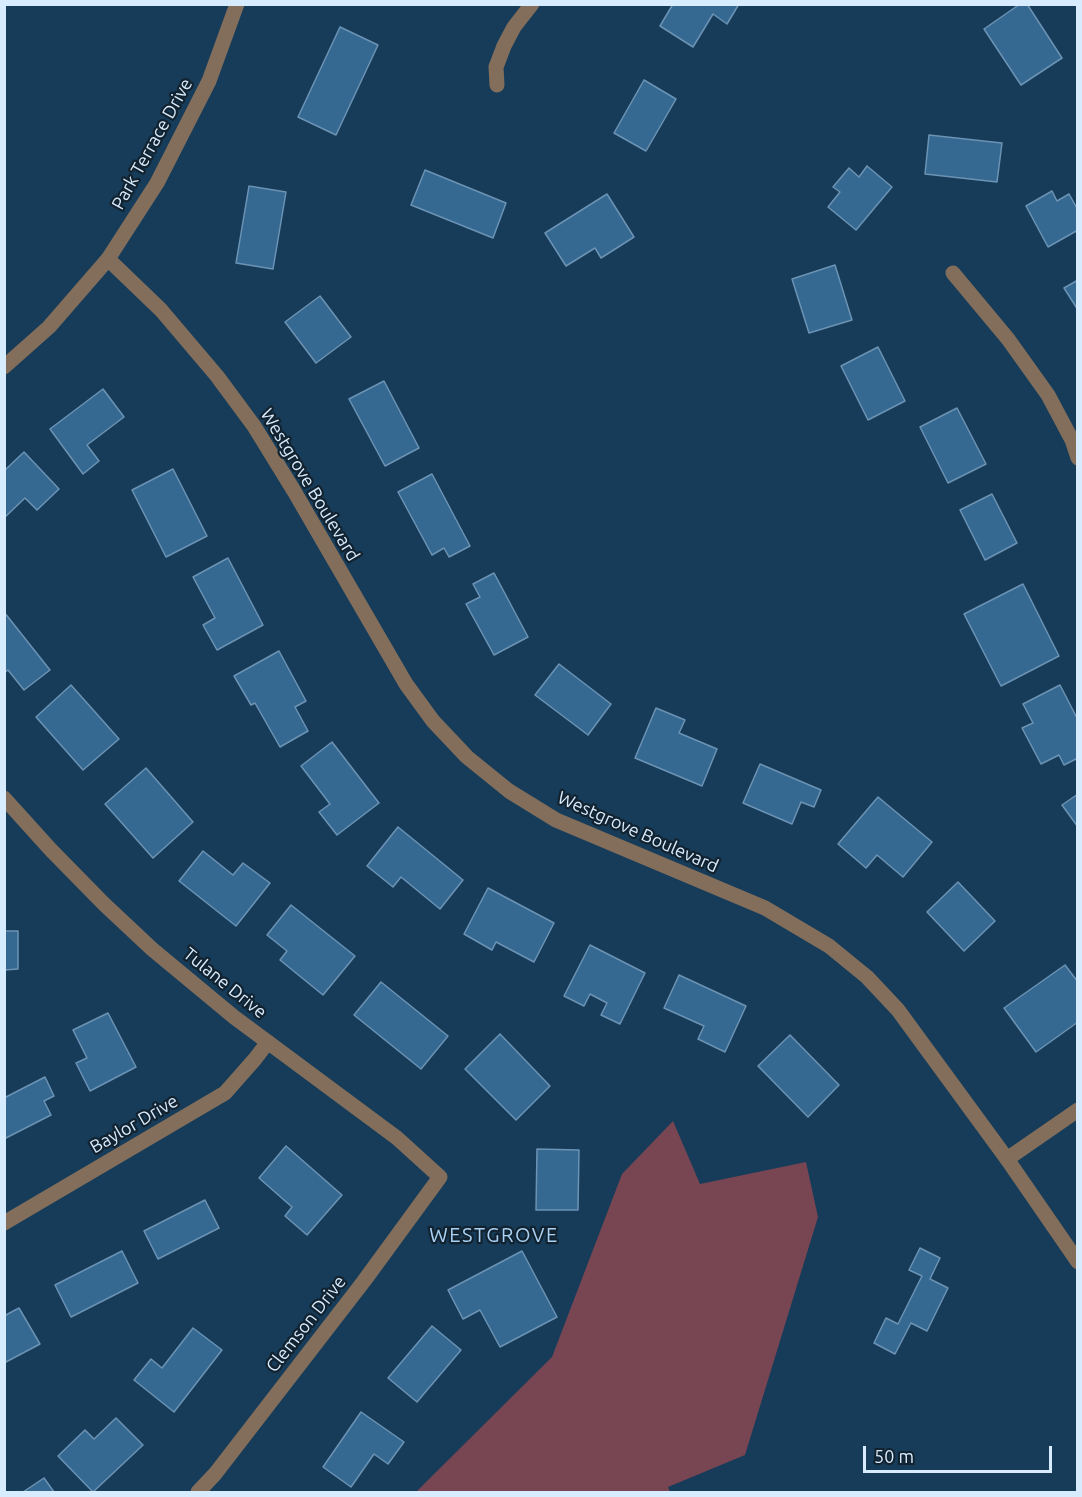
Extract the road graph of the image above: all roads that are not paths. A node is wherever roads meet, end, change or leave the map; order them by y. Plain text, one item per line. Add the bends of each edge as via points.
1 (237, 4) edge
2 (532, 4) edge
3 (497, 85) dead end
4 (108, 259) junction
5 (953, 273) dead end
6 (4, 367) edge
7 (1077, 458) edge
8 (5, 798) edge
9 (268, 1042) junction
10 (1077, 1110) edge
11 (1007, 1159) junction
12 (440, 1176) joint
13 (4, 1223) edge
14 (1077, 1262) edge
15 (198, 1492) edge

1 - 4 street, Park Terrace Drive via 209,81 157,183
2 - 3 street via 504,46 496,67
4 - 6 street, Park Terrace Drive via 49,327
4 - 11 street, Westgrove Boulevard via 161,310 254,426 406,684 433,721 467,757 509,791 556,820 765,908 829,946 867,977 898,1010
5 - 7 street via 1048,394
8 - 9 street, Tulane Drive via 112,912
9 - 12 street, Tulane Drive via 397,1138
9 - 13 street, Baylor Drive via 225,1093
10 - 11 street
11 - 14 street, Westgrove Boulevard
12 - 15 street, Clemson Drive via 364,1281 216,1474

